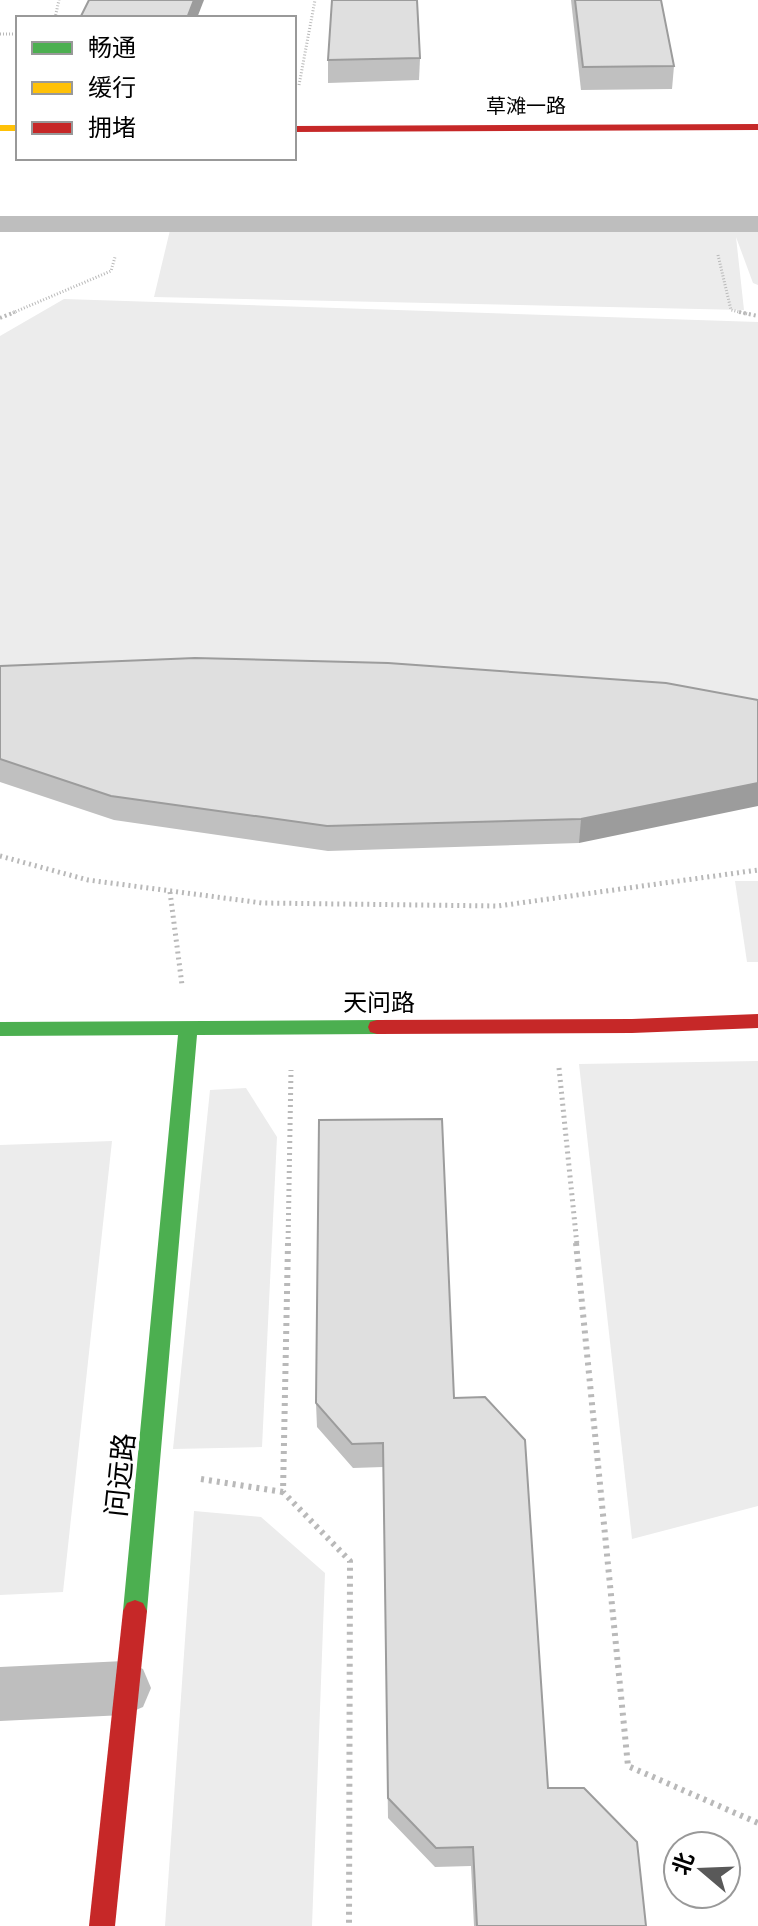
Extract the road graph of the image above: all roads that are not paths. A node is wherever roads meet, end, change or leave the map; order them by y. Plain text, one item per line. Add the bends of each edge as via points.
1 (758, 127) edge
2 (296, 129) edge
3 (758, 140) edge
4 (296, 141) edge
5 (0, 224) edge
6 (758, 224) edge
7 (758, 1021) edge
8 (0, 1029) edge
9 (188, 1029) junction
10 (124, 1688) junction
11 (0, 1694) edge
12 (102, 1926) edge

1 - 2 street, 草滩一路
3 - 4 street, 草滩一路
5 - 6 street
7 - 9 street, 天问路
8 - 9 street, 天问路
9 - 10 street, 问远路
10 - 11 street
10 - 12 street, 问远路

